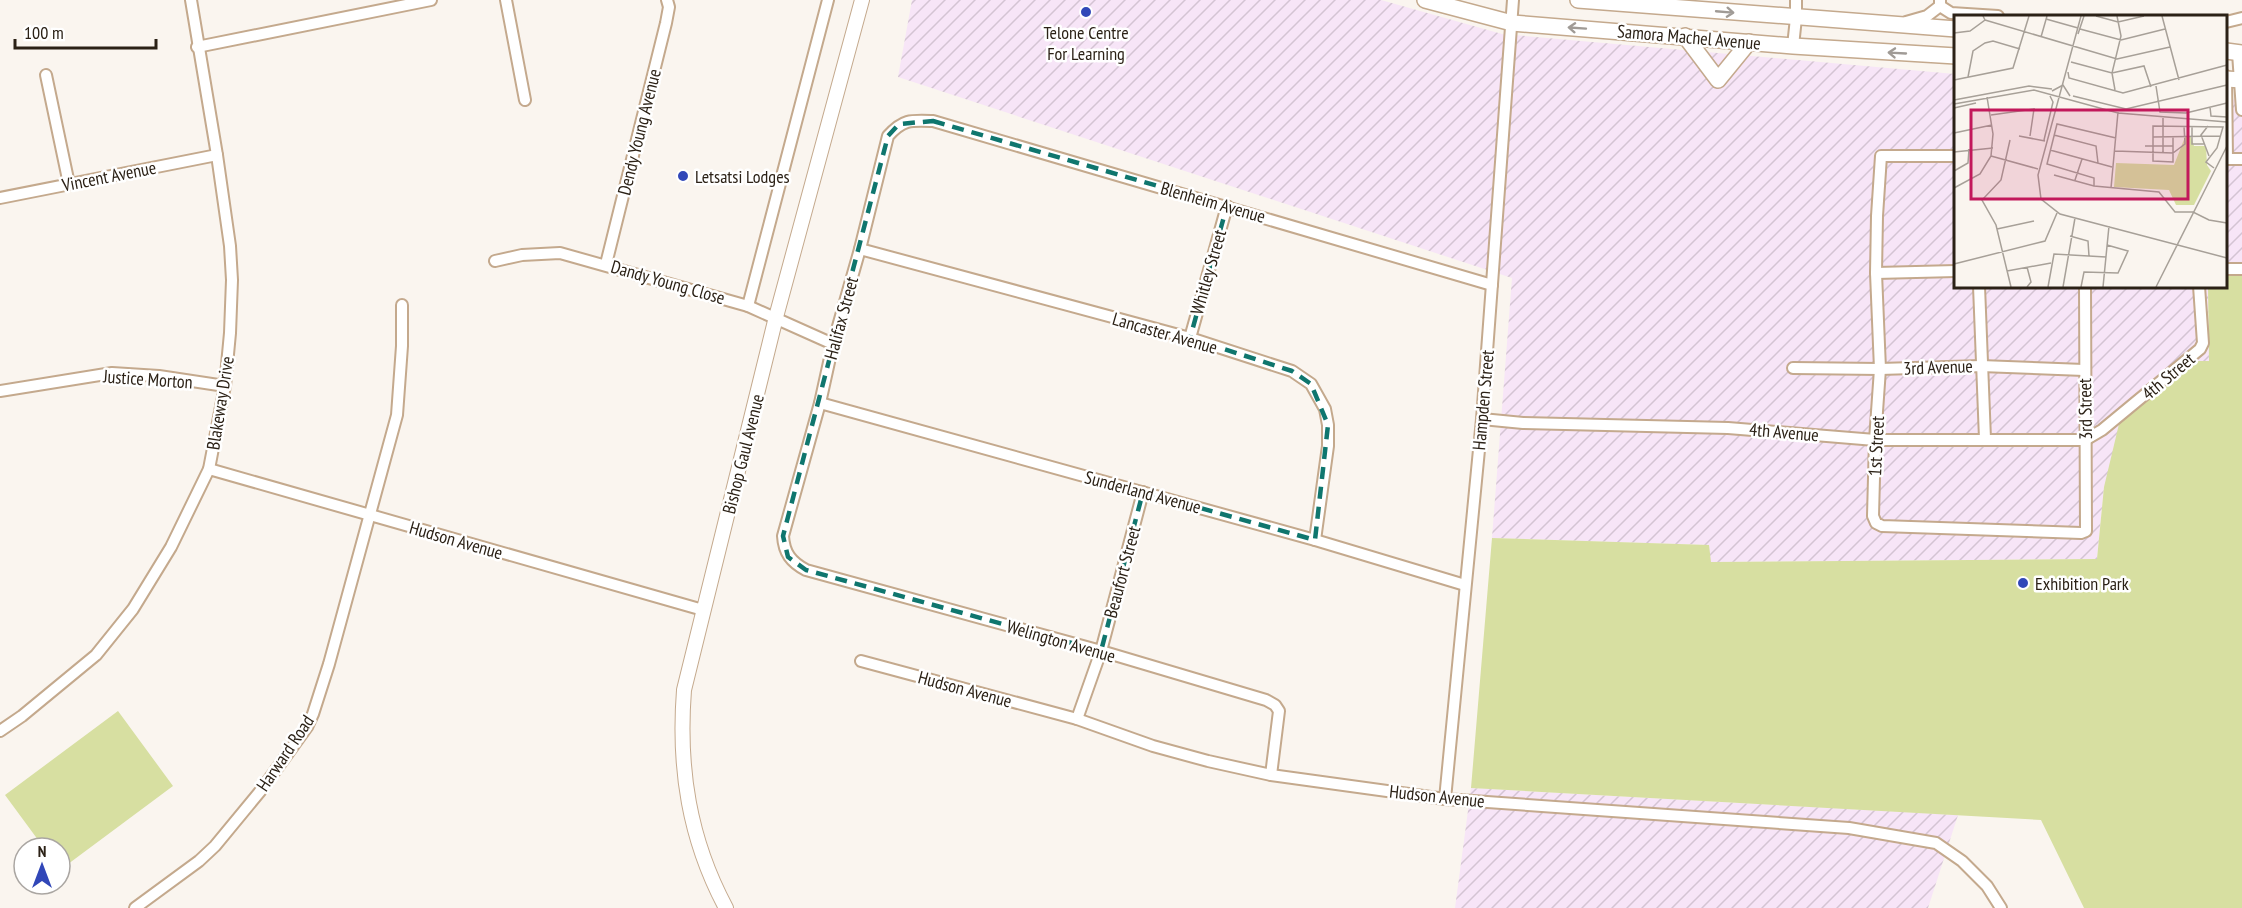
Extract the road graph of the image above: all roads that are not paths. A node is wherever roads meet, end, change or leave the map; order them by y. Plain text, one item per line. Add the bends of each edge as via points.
1 (191, 0) edge
2 (431, 0) edge
3 (506, 0) edge
4 (667, 0) edge
5 (828, 0) edge
6 (862, 0) edge
7 (1425, 0) edge
8 (1513, 0) edge
9 (1578, 0) edge
10 (1796, 0) edge
11 (1940, 3) edge
12 (1982, 15) edge
13 (1796, 18) junction
14 (2242, 18) edge
15 (2227, 22) edge
16 (1512, 23) junction
17 (1896, 25) junction
18 (1954, 29) edge
19 (1685, 36) junction
20 (1749, 42) junction
21 (1793, 46) junction
22 (197, 47) junction
23 (2235, 52) edge
24 (1954, 56) edge
25 (46, 75) dead end
26 (2232, 79) edge
27 (525, 100) dead end
28 (2242, 110) edge
29 (933, 121) joint
30 (2227, 146) edge
31 (217, 155) junction
32 (1954, 156) edge
33 (69, 184) junction
34 (0, 198) edge
35 (1227, 206) junction
36 (860, 249) junction
37 (495, 261) dead end
38 (606, 264) junction
39 (1954, 271) edge
40 (1876, 273) junction
41 (1492, 285) junction
42 (1979, 288) edge
43 (2085, 288) edge
44 (2199, 288) edge
45 (402, 305) dead end
46 (748, 306) junction
47 (776, 317) junction
48 (1190, 338) junction
49 (833, 344) junction
50 (1981, 366) junction
51 (1792, 369) dead end
52 (1880, 369) junction
53 (2084, 370) junction
54 (225, 386) junction
55 (0, 391) edge
56 (820, 403) junction
57 (1482, 419) junction
58 (1985, 439) junction
59 (1875, 440) junction
60 (2085, 440) junction
61 (209, 470) junction
62 (1143, 492) junction
63 (371, 516) junction
64 (2086, 531) joint
65 (1315, 540) junction
66 (783, 548) joint
67 (1465, 585) junction
68 (703, 610) junction
69 (1101, 651) junction
70 (861, 661) dead end
71 (1077, 719) junction
72 (0, 730) edge
73 (1271, 775) junction
74 (1445, 799) junction
75 (135, 908) edge
76 (726, 908) edge
77 (2001, 908) edge

1 - 22 street, Blakeway Drive
2 - 22 street
3 - 27 street
4 - 38 street, Dendy Young Avenue via 666,23
5 - 46 street
6 - 47 main road, Bishop Gaul Avenue
7 - 16 highway, Samora Machel Avenue
8 - 16 street, Hampden Street
9 -> 13 highway, Samora Machel Avenue
10 - 13 street
11 - 12 street via 1951,13
11 - 17 street via 1927,16
13 - 17 highway, Samora Machel Avenue
13 - 21 street
14 - 15 street
19 -> 16 highway, Samora Machel Avenue
16 - 41 street, Hampden Street
17 - 18 highway, Samora Machel Avenue
19 - 20 highway, Samora Machel Avenue
19 - 20 highway via 1718,80
20 - 21 highway, Samora Machel Avenue
24 -> 21 highway, Samora Machel Avenue
22 - 31 street, Blakeway Drive
23 - 26 street
25 - 33 street
26 - 28 street
26 - 30 street
29 - 35 street, Blenheim Avenue
29 - 36 street, Halifax Street via 899,124 888,136
31 - 33 street, Vincent Avenue
31 - 54 street, Blakeway Drive via 232,280
32 - 40 street, 1st Street via 1881,156
33 - 34 street, Vincent Avenue
35 - 41 street, Blenheim Avenue
35 - 48 street, Whitley Street
36 - 48 street, Lancaster Avenue
36 - 49 street, Halifax Street
37 - 38 street, Dandy Young Close via 560,253
38 - 46 street, Dandy Young Close
39 - 40 street
40 - 52 street, 1st Street
41 - 57 street, Hampden Street
42 - 50 street
43 - 53 street, 3rd Street
44 - 60 street, 4th Street via 2203,343 2200,349
45 - 63 street, Harward Road via 397,415
46 - 47 street, Dandy Young Close
47 - 49 street, Dandy Young Close
47 - 68 main road, Bishop Gaul Avenue
48 - 65 street, Lancaster Avenue via 1292,371 1311,384 1325,409 1328,425
49 - 56 street, Halifax Street
50 - 52 street, 3rd Avenue
50 - 53 street, 3rd Avenue
50 - 58 street
51 - 52 street, 3rd Avenue
52 - 59 street, 1st Street
53 - 60 street, 3rd Street
54 - 55 street, Justice Morton via 112,373
54 - 61 street, Blakeway Drive
56 - 62 street, Sunderland Avenue
56 - 66 street, Halifax Street
57 - 59 street, 4th Avenue via 1728,428
57 - 67 street, Hampden Street
58 - 59 street, 4th Avenue
58 - 60 street, 4th Avenue
59 - 64 street, 1st Street via 1873,516 1882,526
60 - 64 street, 3rd Street
61 - 63 street, Hudson Avenue
61 - 72 street, Blakeway Drive via 187,518 134,609 96,655
62 - 65 street, Sunderland Avenue
62 - 69 street, Beaufort Street
63 - 68 street, Hudson Avenue
63 - 75 street, Harward Road via 307,727 215,846
65 - 67 street, Sunderland Avenue
66 - 69 street, Welington Avenue via 796,565 806,570
67 - 74 street, Hampden Street
68 - 76 main road, Bishop Gaul Avenue via 684,690 683,765 694,833
69 - 71 street, Beaufort Street
69 - 73 street, Welington Avenue via 1275,705 1280,720
70 - 71 street, Hudson Avenue
71 - 73 street, Hudson Avenue via 1164,749
73 - 74 street, Hudson Avenue
74 - 77 street, Hudson Avenue via 1849,828 1901,836 1936,843 1962,861 1987,886

